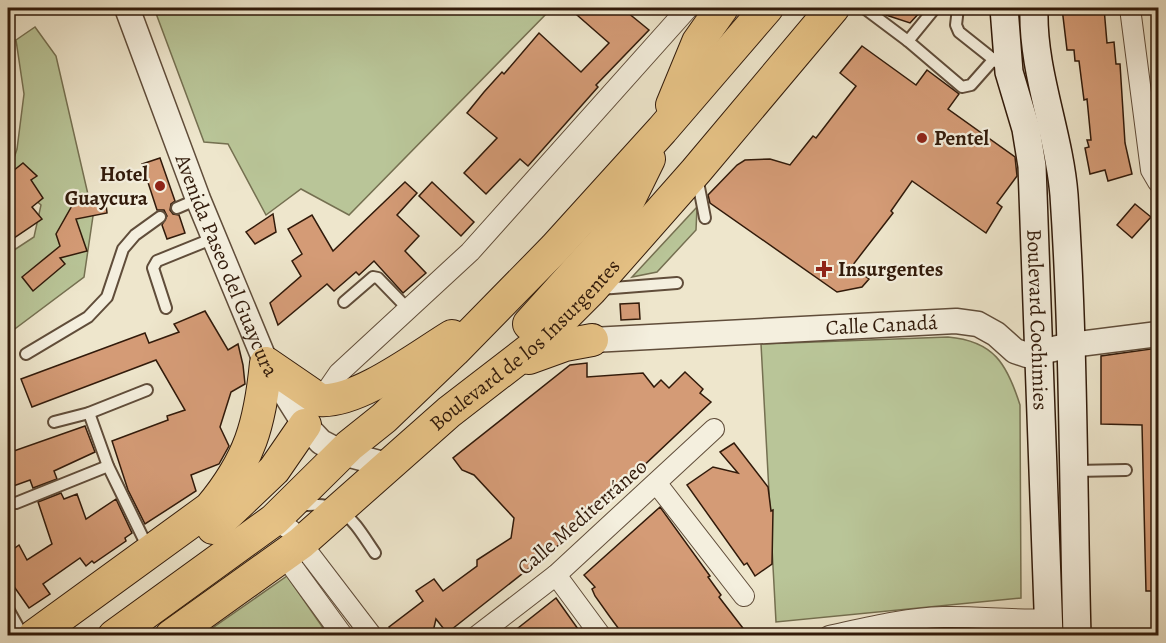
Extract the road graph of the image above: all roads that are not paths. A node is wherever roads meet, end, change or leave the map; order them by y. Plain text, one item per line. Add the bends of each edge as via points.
1 (127, 8) edge
2 (688, 8) edge
3 (722, 8) edge
4 (767, 8) edge
5 (833, 8) edge
6 (864, 8) edge
7 (936, 8) edge
8 (958, 8) edge
9 (1004, 8) edge
10 (1034, 8) edge
11 (1130, 8) edge
12 (908, 41) junction
13 (1002, 65) junction
14 (662, 130) junction
15 (696, 171) junction
16 (1158, 182) edge
17 (160, 217) dead end
18 (705, 218) dead end
19 (214, 238) junction
20 (677, 283) dead end
21 (591, 290) junction
22 (344, 302) dead end
23 (166, 309) dead end
24 (497, 309) junction
25 (409, 310) junction
26 (1158, 334) edge
27 (592, 340) joint
28 (1071, 345) junction
29 (1040, 353) junction
30 (26, 354) dead end
31 (266, 363) junction
32 (508, 366) junction
33 (147, 390) dead end
34 (312, 412) junction
35 (449, 412) junction
36 (89, 413) junction
37 (54, 422) dead end
38 (714, 429) dead end
39 (342, 453) junction
40 (108, 466) junction
41 (391, 466) junction
42 (1126, 470) dead end
43 (1072, 471) junction
44 (657, 484) junction
45 (16, 503) dead end
46 (340, 508) junction
47 (281, 514) junction
48 (292, 549) junction
49 (150, 553) junction
50 (375, 553) dead end
51 (556, 575) junction
52 (744, 596) dead end
53 (8, 609) edge
54 (1049, 627) edge
55 (364, 633) edge
56 (23, 636) edge
57 (34, 636) edge
58 (63, 636) edge
59 (114, 636) edge
60 (171, 636) edge
61 (343, 636) edge
62 (477, 636) edge
63 (601, 636) edge
64 (829, 636) edge
65 (1077, 636) edge

1 - 19 street, Avenida Paseo del Guaycura via 188,204
2 - 25 street via 470,252
3 - 14 main road via 698,42
4 - 14 main road, Boulevard de los Insurgentes
5 - 15 main road, Boulevard de los Insurgentes
6 - 12 lane
7 - 12 lane
8 - 13 lane via 959,32
9 - 13 main road, Boulevard Cochimies
10 - 28 main road, Boulevard Cochimies via 1038,59 1053,119 1064,194
11 - 16 street via 1151,170
12 - 13 lane via 962,87
13 - 29 main road, Boulevard Cochimies via 1026,129 1032,166
14 - 24 main road, Boulevard de los Insurgentes
14 - 35 main road via 620,218 602,243
15 - 18 lane
15 - 21 main road, Boulevard de los Insurgentes
17 - 30 lane via 123,249 107,297 88,317
19 - 23 lane via 157,261 153,268
19 - 31 street, Avenida Paseo del Guaycura
20 - 21 lane
21 - 32 main road, Boulevard de los Insurgentes via 537,344
22 - 25 lane via 369,279 378,278
24 - 34 main road via 356,394
24 - 39 main road, Boulevard de los Insurgentes
25 - 34 street via 339,373
26 - 28 street, Calle Canadá
27 - 29 street, Calle Canadá via 956,321 978,324 1014,351
27 - 32 main road
28 - 29 street, Calle Canadá
28 - 43 main road, Boulevard Cochimies
29 - 54 main road, Boulevard Cochimies
31 - 34 main road
31 - 49 main road via 255,434 228,487 210,508
32 - 35 main road, Boulevard de los Insurgentes
33 - 36 lane
34 - 39 street via 321,441
34 - 58 main road via 274,470 246,499 208,532
35 - 41 main road, Boulevard de los Insurgentes
36 - 37 lane
36 - 40 lane
38 - 44 street, Calle Mediterráneo
39 - 41 street
39 - 47 main road, Boulevard de los Insurgentes
40 - 45 lane
40 - 49 lane
41 - 46 main road, Boulevard de los Insurgentes
42 - 43 lane
43 - 65 main road, Boulevard Cochimies
44 - 51 street, Calle Mediterráneo
44 - 52 street
46 - 47 lane via 323,505
46 - 48 main road, Boulevard de los Insurgentes
46 - 50 lane
47 - 48 street
47 - 59 main road, Boulevard de los Insurgentes
48 - 55 street
48 - 60 main road, Boulevard de los Insurgentes
48 - 61 street
49 - 57 main road
51 - 62 street, Calle Mediterráneo
51 - 63 street
53 - 56 lane
54 - 64 street via 942,616

